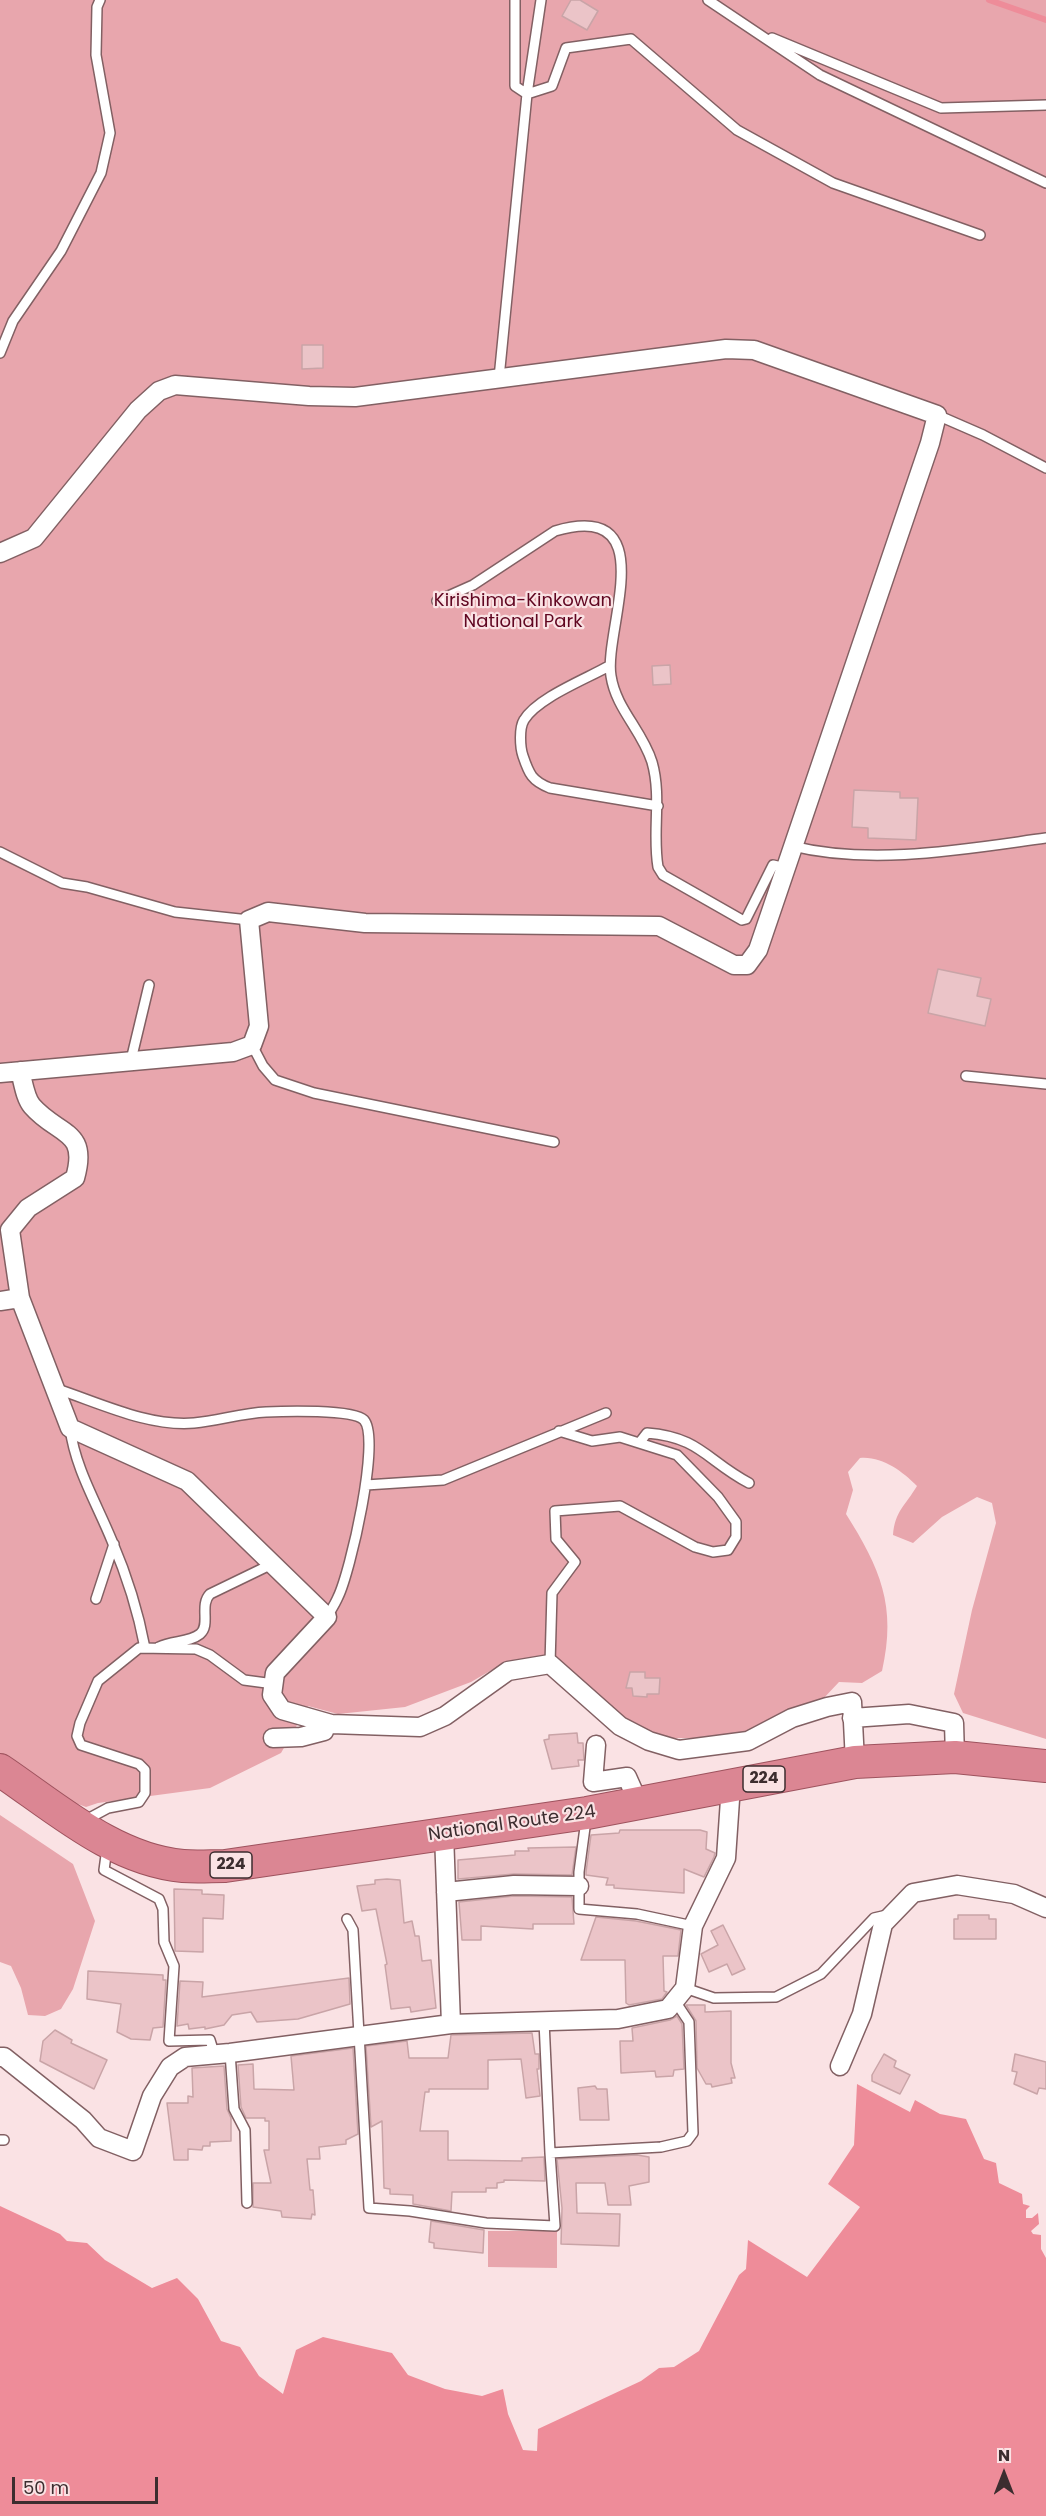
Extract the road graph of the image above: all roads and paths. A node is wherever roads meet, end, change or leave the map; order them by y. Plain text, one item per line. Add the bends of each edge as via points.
1 (100, 0) edge
2 (515, 0) edge
3 (540, 0) edge
4 (708, 0) edge
5 (750, 29) junction
6 (526, 94) junction
7 (1046, 105) edge
8 (1046, 183) edge
9 (980, 235) dead end
10 (0, 352) edge
11 (498, 378) junction
12 (937, 415) junction
13 (1046, 468) edge
14 (0, 554) edge
15 (437, 601) dead end
16 (609, 666) junction
17 (658, 806) junction
18 (1046, 838) edge
19 (792, 846) junction
20 (0, 852) edge
21 (786, 867) junction
22 (249, 920) junction
23 (149, 985) dead end
24 (252, 1045) junction
25 (131, 1060) junction
26 (20, 1071) junction
27 (0, 1073) edge
28 (966, 1076) dead end
29 (1046, 1084) edge
30 (554, 1142) dead end
31 (5, 1228) edge
32 (20, 1298) junction
33 (0, 1301) edge
34 (54, 1388) junction
35 (606, 1413) dead end
36 (70, 1428) junction
37 (559, 1431) junction
38 (640, 1442) junction
39 (749, 1483) dead end
40 (366, 1485) junction
41 (114, 1544) junction
42 (272, 1564) junction
43 (96, 1599) dead end
44 (327, 1617) junction
45 (145, 1648) junction
46 (157, 1648) junction
47 (550, 1664) junction
48 (274, 1684) junction
49 (852, 1718) junction
50 (327, 1723) junction
51 (273, 1738) dead end
52 (596, 1745) dead end
53 (955, 1757) junction
54 (855, 1762) junction
55 (1046, 1766) edge
56 (0, 1770) edge
57 (731, 1785) junction
58 (639, 1804) junction
59 (587, 1814) junction
60 (80, 1824) junction
61 (444, 1834) junction
62 (109, 1843) junction
63 (579, 1886) junction
64 (446, 1892) junction
65 (1046, 1908) edge
66 (892, 1914) junction
67 (347, 1919) dead end
68 (693, 1926) junction
69 (680, 1994) junction
70 (544, 2021) junction
71 (452, 2024) junction
72 (361, 2037) junction
73 (222, 2053) junction
74 (0, 2057) edge
75 (840, 2066) dead end
76 (550, 2153) junction
77 (247, 2203) dead end

1 - 10 lane via 96,55 110,133 101,173 61,251 13,321
2 - 6 lane via 515,86
3 - 6 lane
4 - 5 lane
5 - 7 lane via 942,108
5 - 8 lane via 820,75
6 - 9 lane via 552,86 566,48 631,39 747,135 833,183
6 - 11 lane
11 - 12 street via 658,356 754,350
11 - 14 street via 355,397 175,385 159,391 138,410 34,538
12 - 13 lane
12 - 19 street
15 - 16 lane via 474,585 555,531 570,526 598,528 615,542 621,565 621,596
16 - 17 lane via 614,693 652,763
16 - 17 lane via 531,709 522,722 521,750 529,774 535,782 550,788
17 - 21 lane via 656,859 663,875 742,920 774,865
18 - 19 lane via 939,853 824,854
19 - 21 street
20 - 22 lane via 62,883 175,912
21 - 22 street via 758,950 747,965 734,965 658,926 365,923 268,912
22 - 24 street via 259,1026
23 - 25 lane
24 - 25 street via 233,1052
24 - 30 lane via 275,1080 294,1087
25 - 26 street
26 - 27 street
26 - 31 street via 31,1105 77,1143 80,1159 75,1178
28 - 29 lane
31 - 32 street
32 - 33 street
32 - 34 street
34 - 36 street
34 - 40 lane via 161,1422 194,1423 266,1412 350,1413 368,1428
35 - 37 lane
36 - 41 lane via 73,1451
36 - 42 street via 187,1481
37 - 38 lane via 592,1441 620,1437
37 - 40 lane via 443,1480
38 - 39 lane via 647,1433 671,1435 701,1448 729,1473
38 - 47 lane via 677,1455 718,1497 736,1522 736,1537 728,1550 713,1552 695,1547 620,1506 555,1511 556,1539 575,1562 552,1593
40 - 44 lane via 342,1586
41 - 43 lane
41 - 45 lane via 138,1611
42 - 44 street
42 - 46 lane via 210,1594 205,1604 204,1630 199,1635
44 - 48 street via 275,1673
45 - 46 lane
45 - 60 lane via 139,1648 98,1681 77,1736 81,1745 139,1764 146,1770 146,1793 139,1802 108,1808
46 - 48 lane via 196,1649 244,1680
47 - 49 street via 620,1726 679,1750 748,1741 792,1718 852,1702
47 - 50 street via 508,1671 445,1716 420,1727
48 - 50 street via 272,1695 282,1710
49 - 53 street via 909,1714 954,1723
49 - 54 street
50 - 51 street via 324,1731
52 - 58 street via 593,1782 627,1777
53 - 54 highway, National Route 224 / 224
53 - 55 highway, National Route 224 / 224
54 - 57 highway, National Route 224 / 224
56 - 60 highway, National Route 224 / 224
57 - 58 highway, National Route 224 / 224
57 - 68 street via 726,1858
58 - 59 highway, National Route 224 / 224
59 - 61 highway, National Route 224 / 224
59 - 63 lane
60 - 62 highway, National Route 224 / 224
61 - 62 highway, National Route 224 / 224 via 225,1866 182,1866
61 - 64 street
62 - 73 lane via 104,1870 159,1899 164,1942 174,1966 169,2040 210,2040
63 - 64 street via 514,1885
63 - 68 lane via 579,1909 637,1914
64 - 71 street
65 - 66 street via 1014,1894 957,1885 914,1893
66 - 69 lane via 874,1918 821,1974 776,1998
66 - 75 street via 883,1924 862,2014
67 - 72 lane via 353,1930
68 - 69 street
69 - 70 street via 668,2009 618,2019
69 - 76 lane via 688,2022 693,2133 687,2141 661,2147
70 - 71 street
70 - 76 lane
71 - 72 street
72 - 73 street
72 - 76 lane via 369,2208 486,2223 555,2226
73 - 74 street via 185,2056 171,2067 152,2096 133,2151 99,2138 83,2120
73 - 77 lane via 234,2109 245,2130

